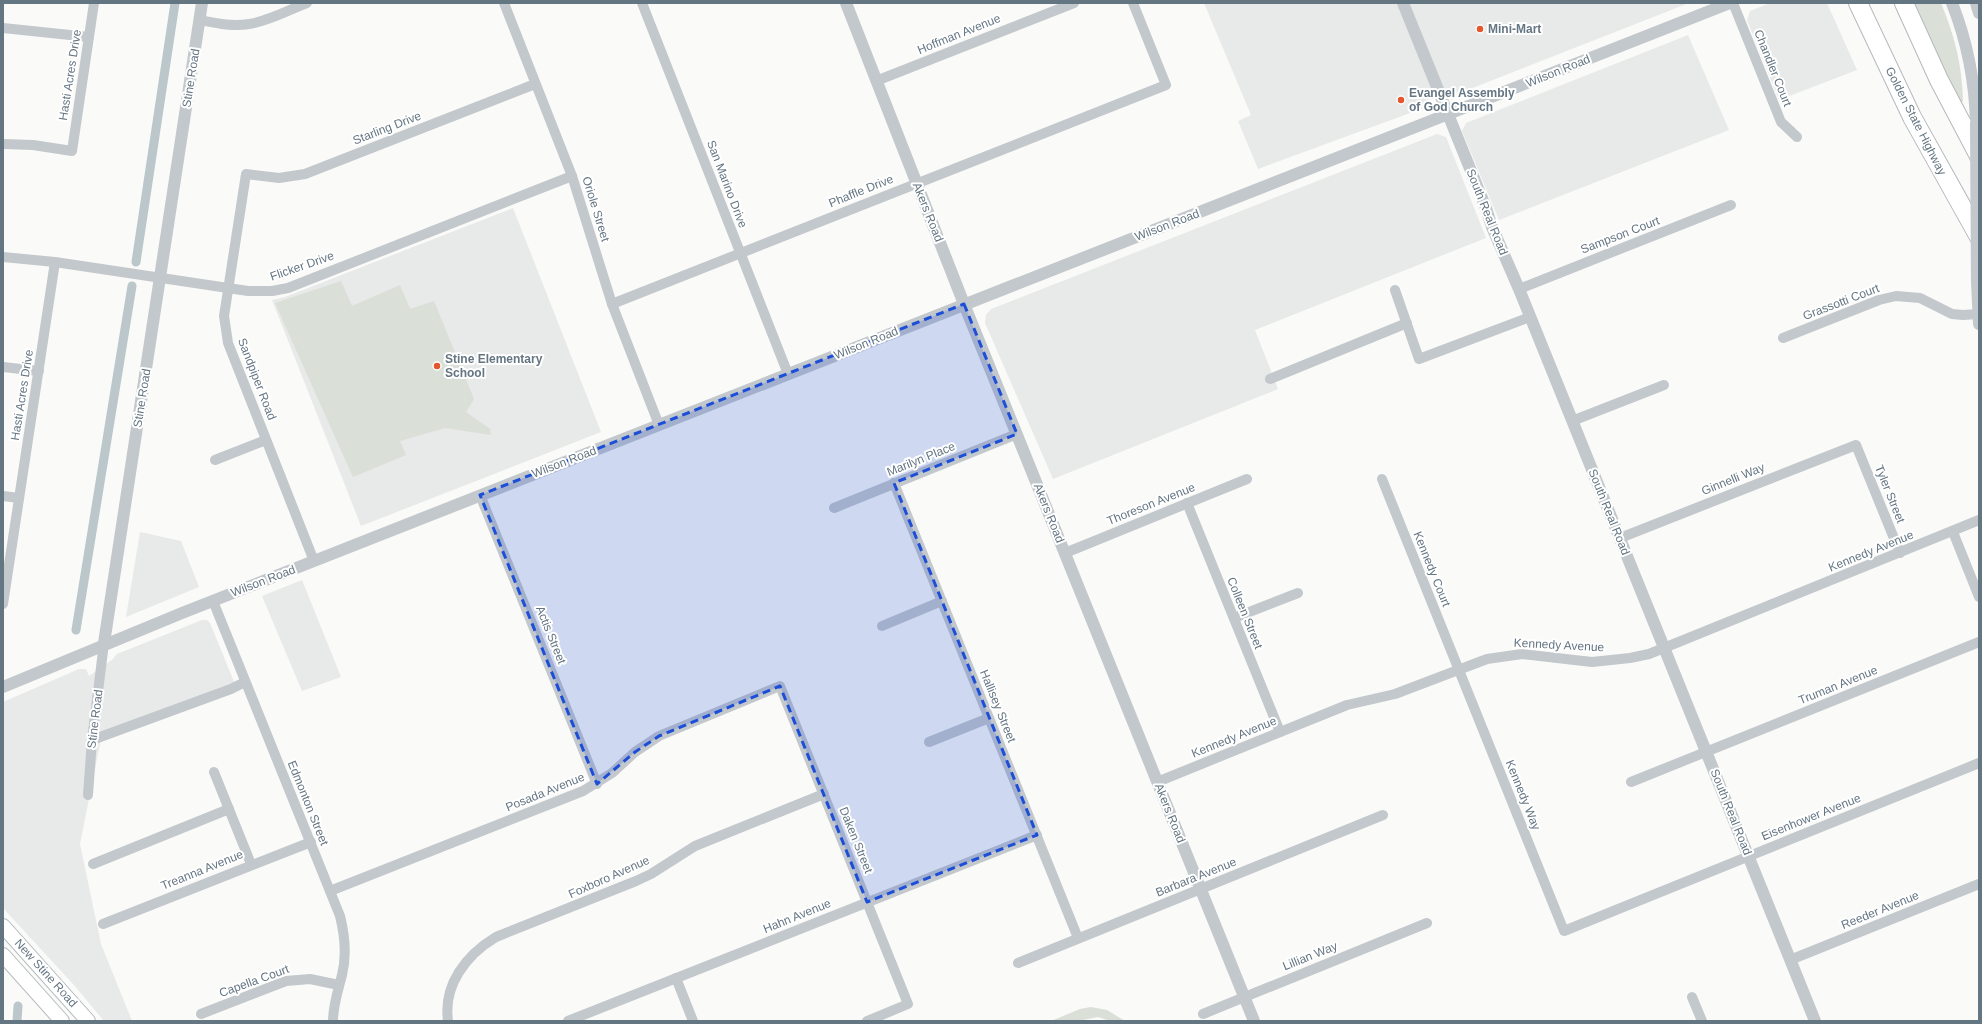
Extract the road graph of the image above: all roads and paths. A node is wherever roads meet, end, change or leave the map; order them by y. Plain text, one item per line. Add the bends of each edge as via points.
1 (94, 3) edge
2 (202, 3) edge
3 (307, 3) edge
4 (504, 3) edge
5 (642, 3) edge
6 (846, 3) edge
7 (1074, 3) edge
8 (1133, 3) edge
9 (1403, 3) edge
10 (1730, 3) edge
11 (1733, 3) edge
12 (1858, 3) edge
13 (1904, 3) edge
14 (1952, 3) edge
15 (1976, 3) edge
16 (1979, 13) edge
17 (199, 20) junction
18 (3, 28) edge
19 (89, 37) junction
20 (876, 81) junction
21 (535, 84) junction
22 (1448, 114) junction
23 (1797, 137) dead end
24 (3, 144) edge
25 (1979, 156) edge
26 (246, 174) joint
27 (572, 176) junction
28 (917, 184) junction
29 (1731, 205) dead end
30 (1979, 236) edge
31 (740, 253) junction
32 (3, 257) edge
33 (55, 262) junction
34 (160, 278) junction
35 (228, 288) junction
36 (1519, 289) junction
37 (1395, 290) dead end
38 (612, 304) junction
39 (964, 304) junction
40 (1530, 316) junction
41 (1978, 319) edge
42 (1407, 323) junction
43 (1783, 338) dead end
44 (3, 367) edge
45 (38, 371) junction
46 (788, 374) junction
47 (1270, 379) dead end
48 (1664, 385) dead end
49 (1572, 421) junction
50 (659, 425) junction
51 (1017, 434) junction
52 (266, 440) junction
53 (1856, 445) joint
54 (215, 460) dead end
55 (1248, 479) dead end
56 (1382, 479) dead end
57 (894, 483) junction
58 (480, 495) junction
59 (3, 496) edge
60 (19, 498) junction
61 (1187, 504) junction
62 (834, 508) dead end
63 (1979, 520) edge
64 (1952, 532) junction
65 (1620, 538) junction
66 (1065, 553) junction
67 (1900, 553) junction
68 (314, 561) junction
69 (1298, 593) dead end
70 (1979, 597) edge
71 (213, 601) junction
72 (942, 601) junction
73 (3, 604) edge
74 (1234, 618) junction
75 (882, 626) dead end
76 (1979, 642) edge
77 (104, 643) junction
78 (1664, 648) junction
79 (1458, 669) junction
80 (245, 682) junction
81 (3, 686) edge
82 (780, 686) joint
83 (989, 718) junction
84 (1280, 732) junction
85 (92, 740) junction
86 (929, 742) dead end
87 (1706, 752) junction
88 (1979, 763) edge
89 (214, 772) dead end
90 (1157, 782) junction
91 (1632, 782) dead end
92 (597, 784) junction
93 (824, 794) junction
94 (88, 795) dead end
95 (229, 809) junction
96 (1383, 815) dead end
97 (1037, 835) junction
98 (310, 842) junction
99 (1748, 856) junction
100 (93, 864) dead end
101 (251, 864) junction
102 (1979, 884) edge
103 (1201, 889) junction
104 (330, 891) junction
105 (867, 902) junction
106 (1427, 923) dead end
107 (103, 924) dead end
108 (3, 926) edge
109 (1564, 931) joint
110 (1078, 938) junction
111 (3, 955) edge
112 (1790, 960) junction
113 (1018, 962) dead end
114 (676, 978) junction
115 (339, 985) junction
116 (1244, 997) junction
117 (1692, 997) dead end
118 (201, 1014) dead end
119 (1203, 1014) dead end
120 (571, 1020) edge
121 (62, 1021) edge
122 (88, 1021) edge
123 (333, 1021) edge
124 (448, 1021) edge
125 (693, 1021) edge
126 (866, 1021) edge
127 (1254, 1021) edge
128 (1702, 1021) edge
129 (1815, 1021) edge

1 - 19 street, Hasti Acres Drive
2 - 17 street, Stine Road
3 - 17 street via 248,24 234,25
4 - 21 street, Oriole Street
5 - 31 street, San Marino Drive
6 - 20 street, Akers Road
7 - 20 street, Hoffman Avenue
8 - 28 street, Phaffle Drive via 1166,85
9 - 22 street, South Real Road
10 - 22 street, Wilson Road
11 - 23 street, Chandler Court via 1781,122
12 - 30 highway, Golden State Highway via 1912,117
13 - 25 highway via 1939,80
14 - 41 street, bridge via 1973,84 1976,123
15 - 16 street
17 - 34 street, Stine Road
18 - 19 street
19 - 24 street, Hasti Acres Drive via 72,151 33,145
20 - 28 street, Akers Road
21 - 26 street, Starling Drive via 305,174 279,178
21 - 27 street, Oriole Street
22 - 36 street, South Real Road
22 - 39 street, Wilson Road
26 - 35 street, Sandpiper Road
27 - 35 street, Flicker Drive via 288,288 257,292
27 - 38 street, Oriole Street
28 - 31 street, Phaffle Drive
28 - 39 street, Akers Road
29 - 36 street, Sampson Court
31 - 38 street, Phaffle Drive
31 - 46 street, San Marino Drive
32 - 33 street, Flicker Drive
33 - 34 street, Flicker Drive
33 - 45 street, Hasti Acres Drive
34 - 35 street, Flicker Drive
34 - 77 street, Stine Road
35 - 52 street, Sandpiper Road via 224,316 228,343
36 - 40 street, South Real Road
37 - 42 street
38 - 50 street, Oriole Street
39 - 46 street, Wilson Road
39 - 51 street, Akers Road
40 - 42 street via 1419,359
40 - 49 street, South Real Road
41 - 43 street, Grassotti Court via 1952,314 1920,298 1896,296 1879,300
42 - 47 street
44 - 45 street
45 - 60 street, Hasti Acres Drive
46 - 50 street, Wilson Road
48 - 49 street
49 - 65 street, South Real Road
50 - 58 street, Wilson Road
51 - 57 street, Marilyn Place
51 - 66 street, Akers Road
52 - 54 street
52 - 68 street, Sandpiper Road
53 - 65 street, Ginnelli Way
53 - 67 street, Tyler Street
55 - 61 street, Thoreson Avenue
56 - 79 street, Kennedy Court
57 - 62 street, Marilyn Place
57 - 72 street, Hallisey Street
58 - 68 street, Wilson Road
58 - 92 street, Actis Street
59 - 60 street
60 - 73 street, Hasti Acres Drive
61 - 66 street, Thoreson Avenue
61 - 74 street, Colleen Street
63 - 64 street, Kennedy Avenue
64 - 67 street, Kennedy Avenue
64 - 70 street
65 - 78 street, South Real Road
66 - 90 street, Akers Road
67 - 78 street, Kennedy Avenue
68 - 71 street, Wilson Road
69 - 74 street
71 - 77 street, Wilson Road
71 - 80 street, Edmonton Street
72 - 75 street
72 - 83 street, Hallisey Street
74 - 84 street, Colleen Street
76 - 87 street, Truman Avenue
77 - 81 street, Wilson Road
77 - 85 street, Stine Road
78 - 79 street, Kennedy Avenue via 1630,658 1605,661 1572,660 1539,654 1504,655
78 - 87 street, South Real Road
79 - 84 street, Kennedy Avenue via 1395,694 1347,705
79 - 109 street, Kennedy Way
80 - 85 street
80 - 98 street, Edmonton Street
82 - 92 street, Posada Avenue via 659,736 635,752
82 - 93 street, Daken Street
83 - 86 street
83 - 97 street, Hallisey Street
84 - 90 street, Kennedy Avenue
85 - 94 street, Stine Road
87 - 91 street, Truman Avenue
87 - 99 street, South Real Road
88 - 99 street, Eisenhower Avenue
89 - 95 street
90 - 103 street, Akers Road
92 - 104 street, Posada Avenue via 583,792
93 - 105 street, Daken Street
93 - 124 street, Foxboro Avenue via 695,846 636,881 483,944 468,958 456,976 448,1003
95 - 100 street
95 - 101 street
96 - 103 street, Barbara Avenue
97 - 105 street, Hahn Avenue
97 - 110 street, Hallisey Street
98 - 101 street, Treanna Avenue
98 - 104 street, Edmonton Street
99 - 109 street, Eisenhower Avenue
99 - 112 street, South Real Road
101 - 107 street, Treanna Avenue
102 - 112 street, Reeder Avenue
103 - 110 street, Barbara Avenue
103 - 116 street, Akers Road
104 - 115 street, Edmonton Street via 340,916 345,944 345,960
105 - 114 street, Hahn Avenue
105 - 126 street, Daken Street via 908,1004
106 - 116 street, Lillian Way
108 - 122 main road, New Stine Road
110 - 113 street, Barbara Avenue
111 - 121 main road, New Stine Road
112 - 129 street, South Real Road
114 - 120 street, Hahn Avenue
114 - 125 street
115 - 118 street, Capella Court via 310,979 286,982
115 - 123 street, Edmonton Street
116 - 119 street, Lillian Way
116 - 127 street, Akers Road
117 - 128 street

